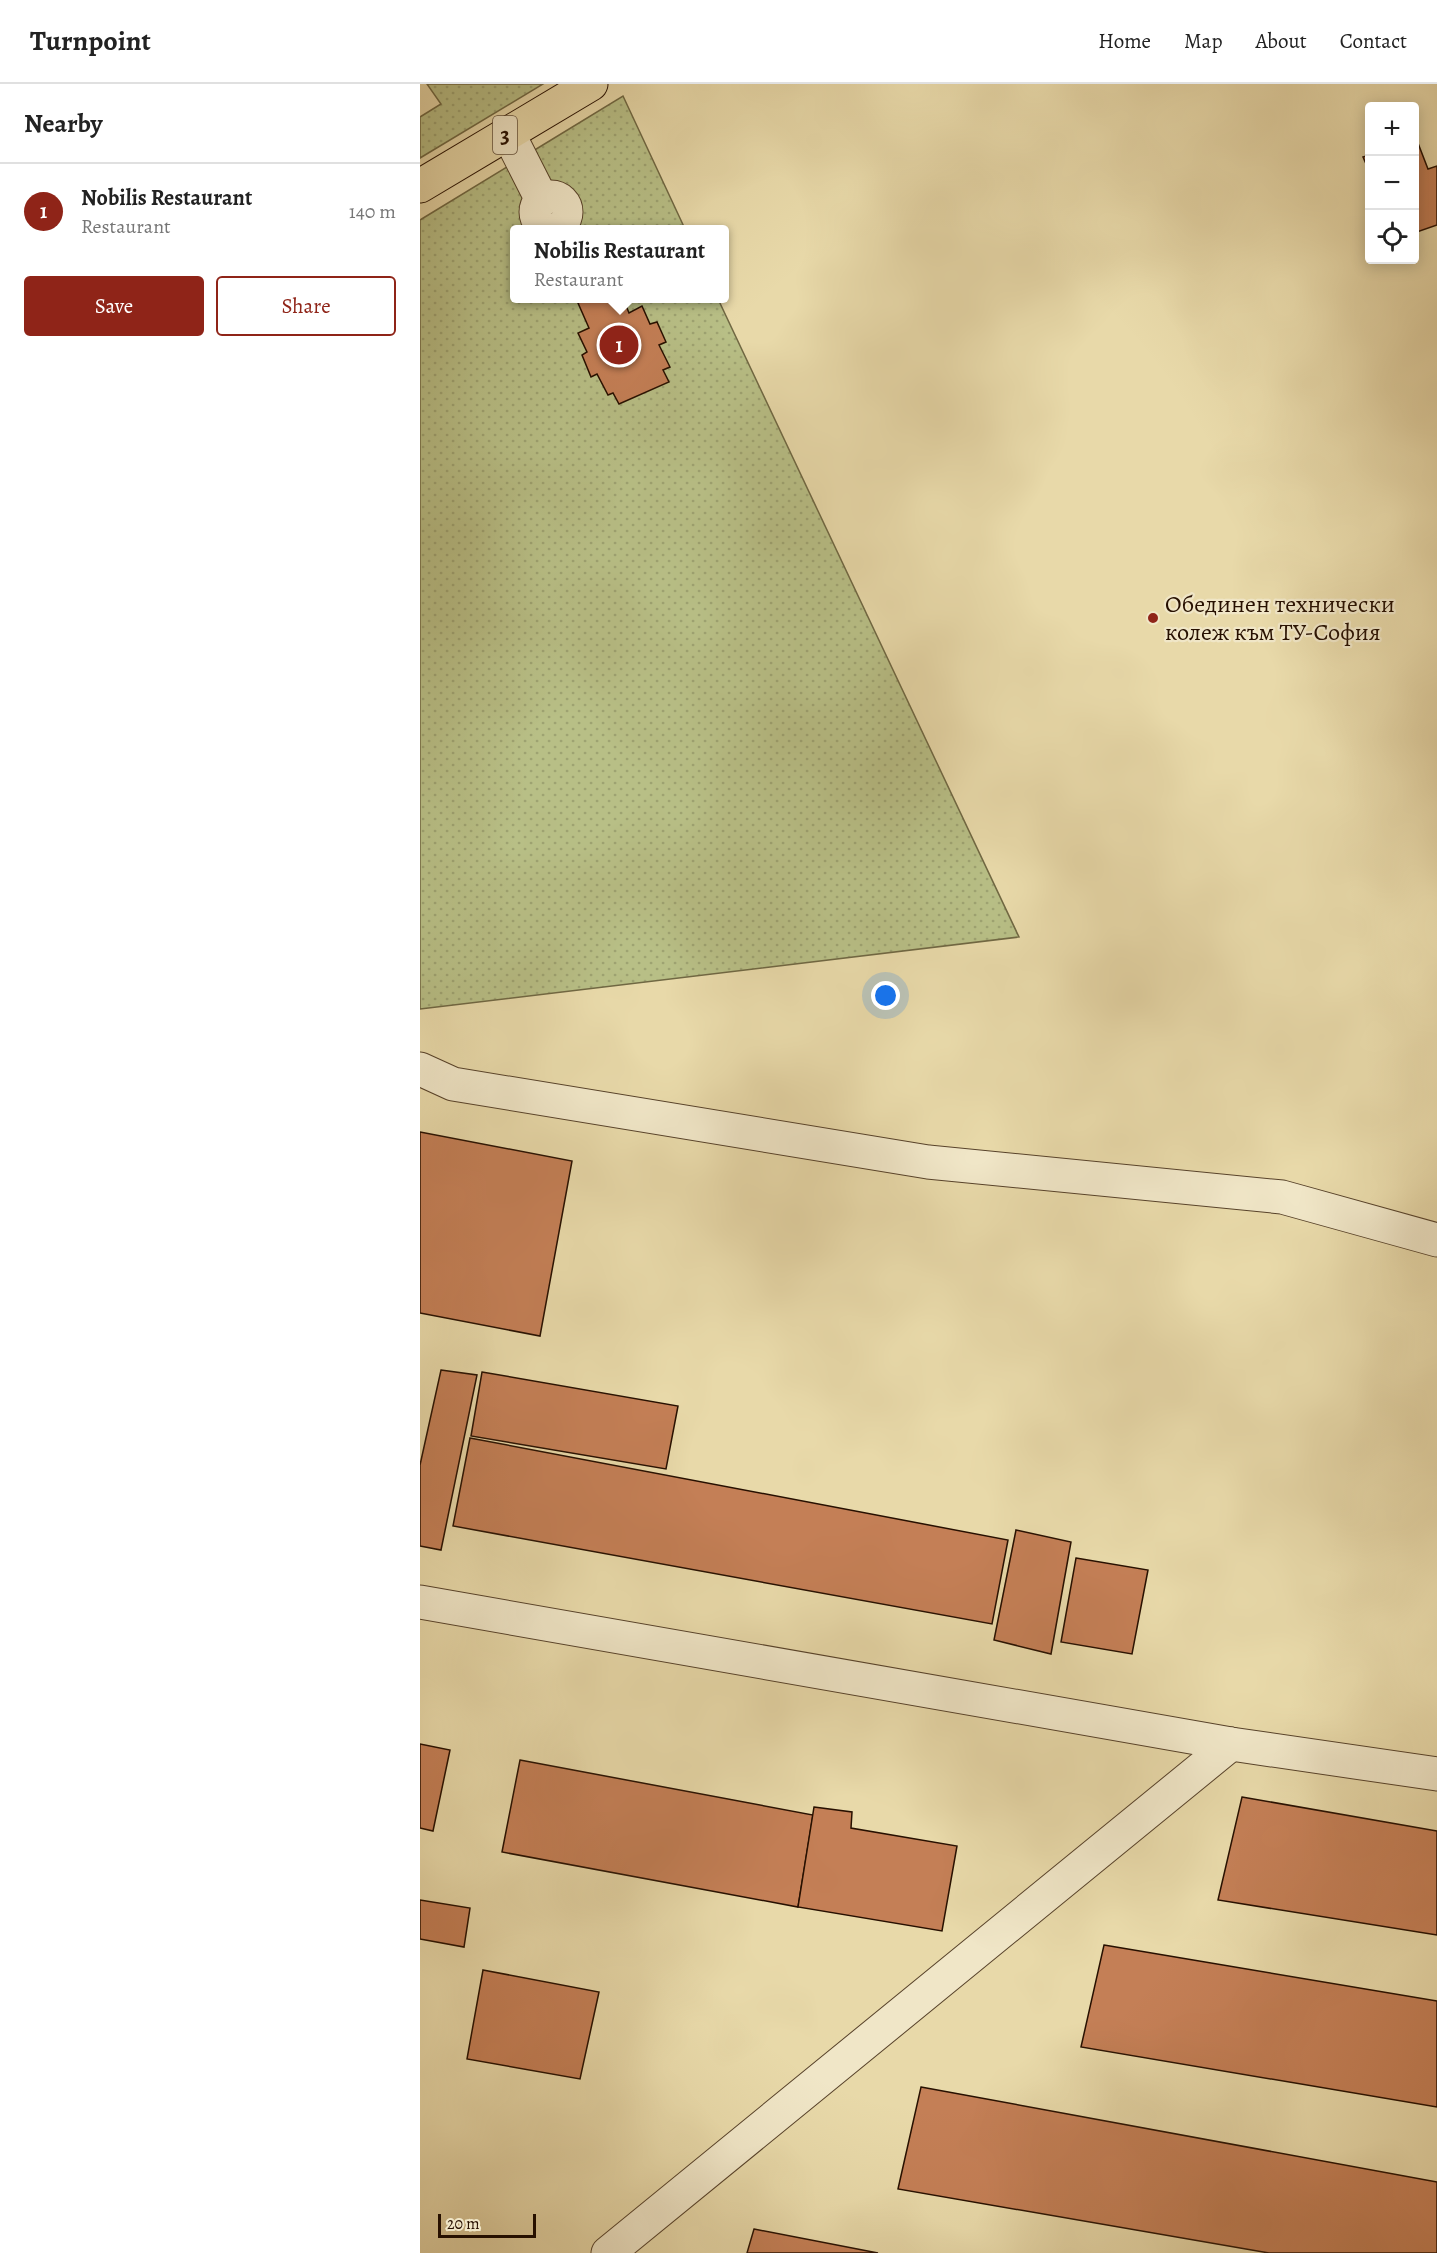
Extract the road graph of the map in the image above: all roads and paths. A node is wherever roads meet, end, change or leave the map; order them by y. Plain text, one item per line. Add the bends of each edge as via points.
1 (591, 84) edge
2 (508, 133) junction
3 (420, 186) edge
4 (553, 218) edge
5 (420, 1070) edge
6 (1437, 1240) edge
7 (420, 1602) edge
8 (1231, 1744) junction
9 (1437, 1773) edge
10 (608, 2253) edge

1 - 2 main road, 3
2 - 3 main road, 3
2 - 4 street
5 - 6 street via 453,1084 928,1162 1282,1197
7 - 8 street
8 - 9 street
8 - 10 street

